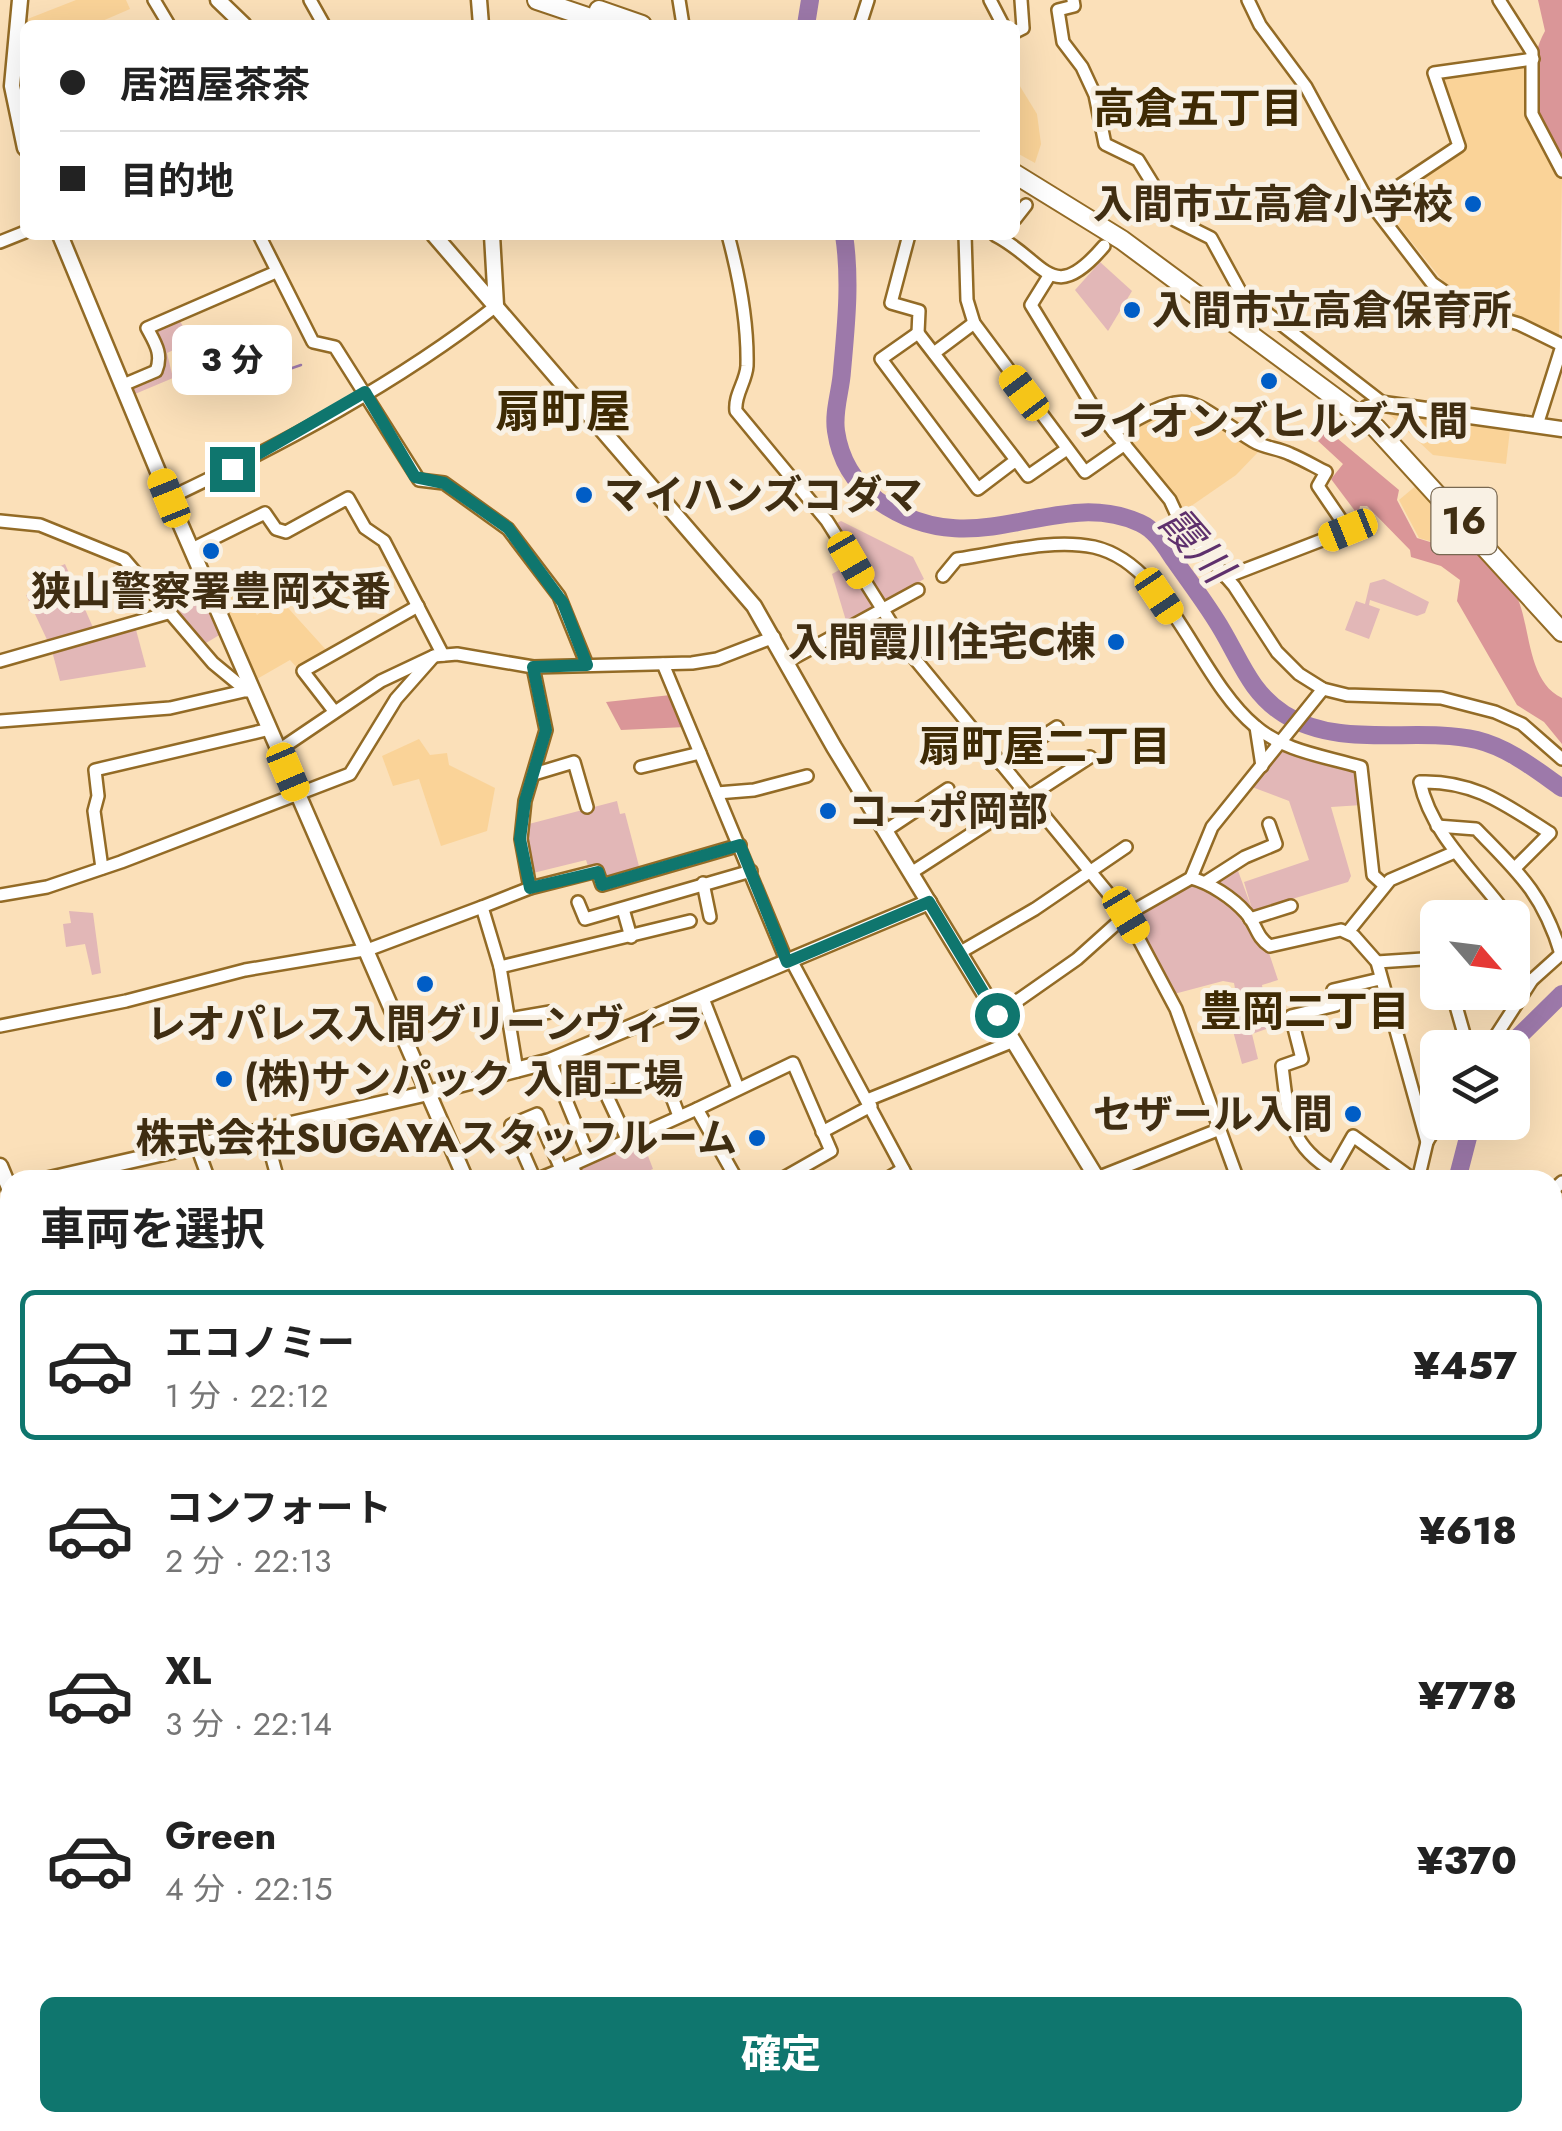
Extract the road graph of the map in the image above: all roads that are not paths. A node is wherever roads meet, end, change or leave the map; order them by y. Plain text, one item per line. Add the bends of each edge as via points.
1 (20, 0) edge
2 (218, 0) edge
3 (537, 0) edge
4 (570, 0) edge
5 (1022, 0) edge
6 (1073, 0) edge
7 (1248, 0) edge
8 (1499, 0) edge
9 (239, 20) edge
10 (597, 20) edge
11 (628, 20) edge
12 (1020, 30) edge
13 (1532, 59) junction
14 (20, 123) edge
15 (1020, 165) edge
16 (1562, 171) edge
17 (1020, 177) edge
18 (1372, 204) junction
19 (1026, 205) dead end
20 (1020, 212) edge
21 (62, 240) edge
22 (261, 240) edge
23 (438, 240) edge
24 (492, 240) edge
25 (729, 240) edge
26 (908, 240) edge
27 (965, 240) edge
28 (1004, 240) edge
29 (1104, 246) dead end
30 (276, 272) junction
31 (1049, 276) junction
32 (496, 306) junction
33 (974, 323) junction
34 (918, 334) junction
35 (1562, 346) edge
36 (934, 353) junction
37 (123, 385) junction
38 (365, 392) junction
39 (1371, 409) junction
40 (1536, 425) junction
41 (1562, 429) edge
42 (1114, 432) junction
43 (1125, 444) junction
44 (1066, 449) junction
45 (1016, 460) junction
46 (169, 498) junction
47 (0, 520) edge
48 (192, 549) junction
49 (943, 576) dead end
50 (1226, 577) junction
51 (918, 590) dead end
52 (418, 606) junction
53 (881, 612) junction
54 (168, 613) junction
55 (1562, 617) edge
56 (1562, 632) edge
57 (774, 637) junction
58 (438, 656) junction
59 (788, 661) junction
60 (0, 662) edge
61 (663, 664) junction
62 (587, 665) junction
63 (533, 667) junction
64 (250, 690) junction
65 (1321, 692) junction
66 (334, 711) junction
67 (0, 721) edge
68 (1056, 727) dead end
69 (1256, 728) junction
70 (270, 729) junction
71 (1284, 740) junction
72 (279, 750) junction
73 (700, 753) junction
74 (1090, 756) dead end
75 (1562, 759) edge
76 (1001, 764) junction
77 (1262, 766) junction
78 (641, 767) dead end
79 (534, 774) junction
80 (806, 776) dead end
81 (948, 789) dead end
82 (717, 793) junction
83 (297, 794) junction
84 (1028, 798) junction
85 (587, 806) dead end
86 (1269, 824) dead end
87 (1438, 826) junction
88 (885, 831) junction
89 (740, 845) junction
90 (1126, 847) dead end
91 (1455, 852) junction
92 (102, 868) junction
93 (1514, 868) junction
94 (750, 872) junction
95 (912, 873) junction
96 (1088, 873) junction
97 (1191, 878) junction
98 (1206, 882) junction
99 (703, 883) junction
100 (1384, 885) junction
101 (530, 888) junction
102 (0, 895) edge
103 (1495, 900) edge
104 (578, 902) dead end
105 (929, 902) junction
106 (1292, 906) dead end
107 (482, 908) junction
108 (624, 909) junction
109 (1126, 915) junction
110 (710, 917) dead end
111 (1250, 919) junction
112 (690, 921) dead end
113 (1348, 932) junction
114 (630, 938) junction
115 (363, 950) junction
116 (960, 953) junction
117 (1561, 953) edge
118 (1420, 959) edge
119 (789, 961) junction
120 (1377, 962) junction
121 (500, 967) junction
122 (1380, 979) junction
123 (1532, 980) joint
124 (702, 996) junction
125 (550, 1012) dead end
126 (997, 1015) junction
127 (509, 1020) junction
128 (0, 1026) edge
129 (1500, 1030) edge
130 (1014, 1042) junction
131 (550, 1060) junction
132 (516, 1071) junction
133 (738, 1088) junction
134 (428, 1093) junction
135 (869, 1103) junction
136 (697, 1108) junction
137 (678, 1116) junction
138 (264, 1128) junction
139 (1220, 1129) junction
140 (822, 1132) junction
141 (626, 1139) junction
142 (1427, 1142) joint
143 (196, 1144) junction
144 (589, 1156) junction
145 (566, 1167) junction
146 (116, 1170) edge
147 (205, 1170) edge
148 (275, 1170) edge
149 (462, 1170) edge
150 (531, 1170) edge
151 (559, 1170) edge
152 (569, 1170) edge
153 (731, 1170) edge
154 (797, 1170) edge
155 (904, 1170) edge
156 (1092, 1170) edge
157 (1119, 1170) edge
158 (1234, 1170) edge
159 (1331, 1170) edge
160 (1334, 1170) edge
161 (1402, 1170) edge
162 (1419, 1170) edge

1 - 14 street via 12,86
2 - 9 street
3 - 10 highway
4 - 11 highway
5 - 12 street
6 - 39 street via 1074,6 1058,10 1062,42 1095,95 1104,144 1138,160 1175,220 1211,238 1241,293
7 - 18 street
8 - 13 street
13 - 16 street via 1532,114
13 - 18 street via 1434,73 1459,146
15 - 39 highway, 16 via 1109,219
17 - 39 highway, 16
18 - 35 street via 1444,294
19 - 20 street
21 - 37 street
22 - 30 street
23 - 32 street
24 - 32 street
25 - 53 street via 747,372 736,411 826,521
26 - 34 street via 891,303 919,311
27 - 33 street
28 - 31 street
29 - 31 street via 1081,272 1066,279
30 - 37 street via 147,328 159,364
30 - 38 street via 312,342 335,347
31 - 42 street via 1031,305 1034,315
32 - 38 street
32 - 57 street via 726,572
33 - 36 street
33 - 44 street
34 - 36 street
34 - 45 street via 881,359 978,489
35 - 40 street
36 - 45 street
37 - 46 street
38 - 46 street
38 - 62 street via 418,480 444,483 508,528 563,603
39 - 40 street
39 - 55 highway, 16
39 - 56 highway, 16
40 - 41 street
42 - 43 street
42 - 50 street via 1188,400 1256,444 1326,472 1318,486 1348,530
43 - 44 street via 1085,472
43 - 50 street
44 - 45 street via 1028,476
46 - 48 street
47 - 54 street via 40,525 124,559
48 - 52 street via 265,513 286,532 348,498 365,528 384,541
48 - 64 street
49 - 69 street via 957,559 1057,544 1111,552 1140,570 1222,694
50 - 65 street via 1277,652
51 - 53 street
52 - 58 street
52 - 66 street via 303,670
53 - 59 street
53 - 76 street
54 - 60 street
54 - 64 street via 212,663
57 - 59 street
57 - 61 street via 717,659
58 - 63 street
58 - 66 street via 380,681
58 - 83 street via 396,698 353,772
59 - 88 street
61 - 62 street
61 - 73 street
62 - 63 street
63 - 79 street via 546,730
64 - 67 street via 170,708
64 - 70 street
65 - 71 street
65 - 75 street via 1441,698 1495,712 1522,724
66 - 72 street
68 - 76 street
69 - 71 street
69 - 77 street
70 - 72 street
70 - 92 street via 95,770
71 - 77 street
71 - 100 street via 1320,758 1361,766 1372,875
72 - 83 street
73 - 78 street
73 - 82 street
74 - 84 street
76 - 84 street
77 - 97 street via 1212,827
79 - 85 street via 574,762
79 - 101 street via 520,846
80 - 82 street
81 - 88 street
82 - 89 street
83 - 92 street
83 - 115 street
84 - 95 street
84 - 96 street
86 - 98 street via 1276,844
87 - 91 street
87 - 93 street via 1476,829
87 - 93 street via 1420,782 1448,781 1486,792 1550,834
88 - 95 street
89 - 94 street
89 - 101 street via 602,885 598,872
90 - 96 street
91 - 100 street
91 - 103 street
92 - 102 street
93 - 117 street via 1545,906
94 - 99 street
94 - 119 street
95 - 105 street
96 - 109 street
96 - 116 street
97 - 98 street
97 - 109 street
98 - 111 street
99 - 108 street
99 - 110 street
100 - 113 street
101 - 107 street
104 - 108 street via 585,919
105 - 116 street
105 - 119 street
106 - 111 street
107 - 115 street
107 - 121 street
108 - 114 street
109 - 126 street
109 - 139 street via 1176,1009
111 - 113 street via 1270,946
112 - 114 street
113 - 120 street
114 - 121 street
115 - 128 street
115 - 134 street
116 - 126 street
117 - 123 street
118 - 120 street
119 - 124 street
119 - 135 street
120 - 122 street
121 - 127 street
122 - 142 street
122 - 159 street via 1333,990 1336,1005 1292,1016 1302,1059 1282,1066 1288,1118 1306,1156
123 - 129 street
124 - 131 street
124 - 133 street
125 - 127 street
126 - 130 street
127 - 132 street
130 - 135 street
130 - 156 street
131 - 132 street
131 - 144 street
132 - 134 street
133 - 136 street
133 - 140 street via 793,1063
134 - 138 street
134 - 149 street
135 - 140 street
135 - 155 street
136 - 137 street
136 - 153 street
137 - 141 street
137 - 141 street via 660,1068 626,1080 606,1094
138 - 143 street
138 - 148 street
139 - 157 street
139 - 158 street
140 - 154 street via 830,1151
141 - 144 street
142 - 162 street
143 - 146 street
143 - 147 street
144 - 145 street
145 - 150 street via 536,1114 510,1125
145 - 151 street
145 - 152 street
160 - 161 street via 1353,1136

